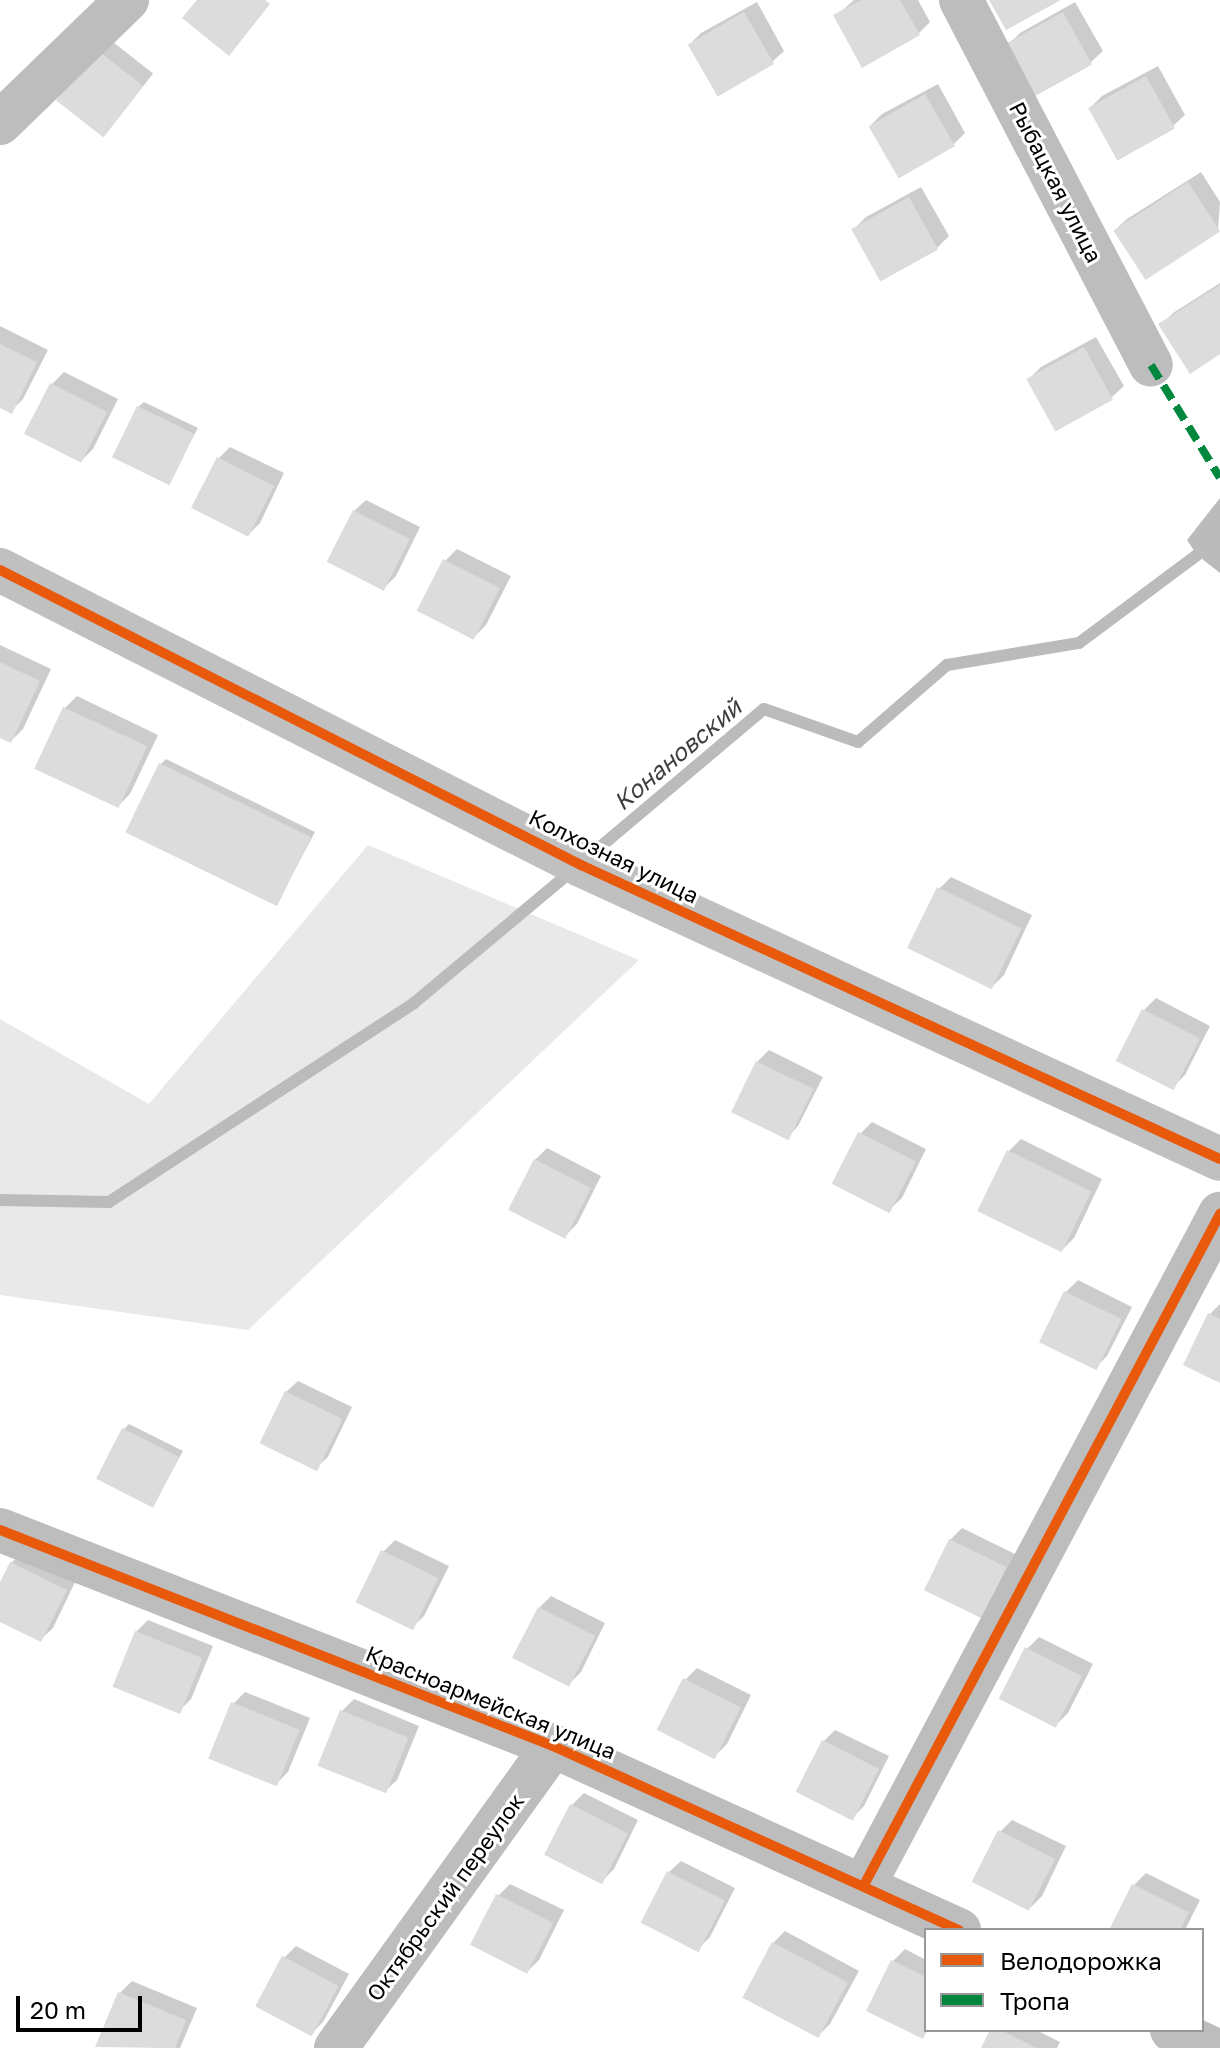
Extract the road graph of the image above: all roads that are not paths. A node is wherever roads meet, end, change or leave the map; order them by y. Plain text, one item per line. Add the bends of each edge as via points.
1 (127, 0) edge
2 (961, 0) edge
3 (0, 123) edge
4 (1151, 365) dead end
5 (0, 570) edge
6 (1220, 1159) edge
7 (1220, 1214) edge
8 (0, 1530) edge
9 (553, 1746) junction
10 (864, 1885) junction
11 (955, 1928) edge
12 (1176, 2032) edge
13 (336, 2048) edge
14 (1211, 2048) edge

1 - 3 street
2 - 4 street, Рыбацкая улица
5 - 6 street, Колхозная улица via 567,858
7 - 10 street
8 - 9 street, Красноармейская улица
9 - 10 street, Красноармейская улица
9 - 13 street, Октябрьский переулок
10 - 11 street, Красноармейская улица
12 - 14 street

